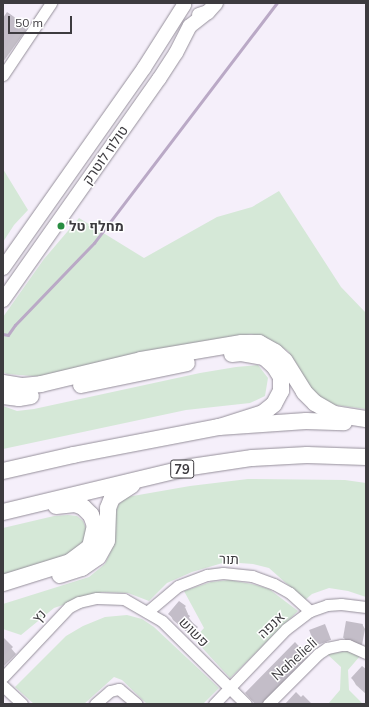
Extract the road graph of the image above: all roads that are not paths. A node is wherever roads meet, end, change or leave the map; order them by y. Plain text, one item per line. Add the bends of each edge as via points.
1 (51, 3) edge
2 (184, 4) edge
3 (212, 8) edge
4 (3, 75) edge
5 (3, 268) edge
6 (3, 300) edge
7 (3, 383) edge
8 (3, 391) edge
9 (3, 396) edge
10 (31, 396) junction
11 (366, 419) edge
12 (366, 423) edge
13 (219, 427) junction
14 (366, 457) edge
15 (3, 471) edge
16 (149, 476) junction
17 (3, 512) edge
18 (3, 515) edge
19 (3, 583) edge
20 (3, 593) edge
21 (110, 598) joint
22 (366, 607) edge
23 (310, 611) junction
24 (147, 612) junction
25 (366, 653) edge
26 (3, 677) edge
27 (3, 686) edge
28 (230, 688) junction
29 (22, 704) edge
30 (95, 704) edge
31 (137, 704) edge
32 (214, 704) edge
33 (246, 704) edge
34 (268, 704) edge

1 - 4 street
2 - 3 main road via 192,13 203,14
2 - 5 main road, טולוז לוטרק via 144,68
3 - 6 main road, טולוז לוטרק via 190,26 159,79
7 - 11 highway via 23,386 41,384 141,360 242,343 259,343 285,361 304,392 316,403 334,414
8 - 10 highway
9 - 10 highway
10 - 13 highway via 241,353 264,357 281,377 281,391 274,404 263,413
12 - 13 highway via 306,421
13 - 15 highway
14 - 16 highway, 79 via 308,455 252,458
16 - 17 highway, 79
16 - 20 highway via 112,498 108,508 107,541 103,550 91,563
18 - 19 highway via 75,504 83,507 91,515 95,526 90,547 70,562
21 - 24 street, פשוש via 124,599
21 - 26 street, נץ via 97,598 69,607
22 - 23 street, אנפה via 351,604 327,605
23 - 24 street, תור via 290,592 274,584 252,576 223,573 207,575 178,586
23 - 28 street, אנפה via 286,629
24 - 28 street, פשוש via 170,628
25 - 34 street, Nahelieli via 348,645 326,648
27 - 29 street
28 - 32 street, אנפה
28 - 33 street, פשוש
30 - 31 street via 110,690 119,689

